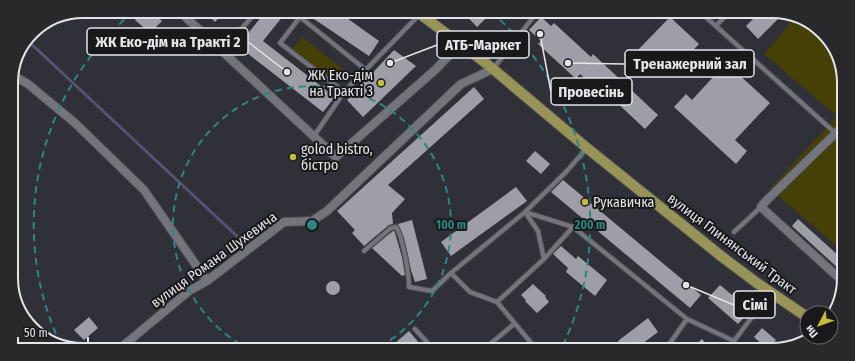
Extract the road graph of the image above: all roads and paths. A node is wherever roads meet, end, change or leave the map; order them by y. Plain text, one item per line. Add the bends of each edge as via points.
1 (187, 18) edge
2 (251, 18) edge
3 (299, 18) edge
4 (301, 18) edge
5 (413, 18) edge
6 (425, 18) edge
7 (532, 18) edge
8 (707, 18) edge
9 (723, 18) edge
10 (716, 26) junction
11 (460, 44) junction
12 (222, 51) junction
13 (490, 66) junction
14 (366, 70) junction
15 (18, 78) edge
16 (344, 92) junction
17 (837, 135) edge
18 (314, 136) junction
19 (837, 139) edge
20 (587, 148) junction
21 (761, 207) junction
22 (525, 212) junction
23 (573, 227) junction
24 (734, 232) dead end
25 (364, 251) dead end
26 (544, 259) junction
27 (451, 273) junction
28 (837, 276) edge
29 (207, 281) junction
30 (771, 292) junction
31 (497, 302) junction
32 (799, 311) edge
33 (687, 319) junction
34 (514, 324) junction
35 (416, 329) dead end
36 (734, 341) joint
37 (126, 343) edge
38 (428, 343) edge
39 (491, 343) edge
40 (531, 343) edge
41 (670, 343) edge

1 - 12 street
2 - 12 lane
3 - 16 lane via 280,43
4 - 14 lane
5 - 14 lane
6 - 11 main road, вулиця Глинянський Тракт
7 - 13 lane
8 - 10 lane
9 - 10 lane
10 - 17 lane
11 - 13 main road, вулиця Глинянський Тракт
11 - 18 street via 435,70 336,157
12 - 18 street
13 - 20 main road, вулиця Глинянський Тракт
13 - 29 street, вулиця Романа Шухевича via 462,84 327,211 312,221 284,222
14 - 16 lane
15 - 29 street via 75,123 144,190
16 - 18 lane
19 - 21 street
20 - 22 lane
20 - 30 main road, вулиця Глинянський Тракт via 721,256
21 - 24 lane
21 - 28 street
22 - 23 lane
22 - 26 lane via 538,231
22 - 27 lane
23 - 26 lane
23 - 33 lane
25 - 27 lane via 394,227 398,230 401,241 409,287 432,291
26 - 31 lane
27 - 31 lane via 470,292
29 - 37 street, вулиця Романа Шухевича via 189,291
30 - 32 main road, вулиця Глинянський Тракт
30 - 36 lane
31 - 34 lane
33 - 36 lane
33 - 41 lane
34 - 39 lane
34 - 40 lane
35 - 38 lane

